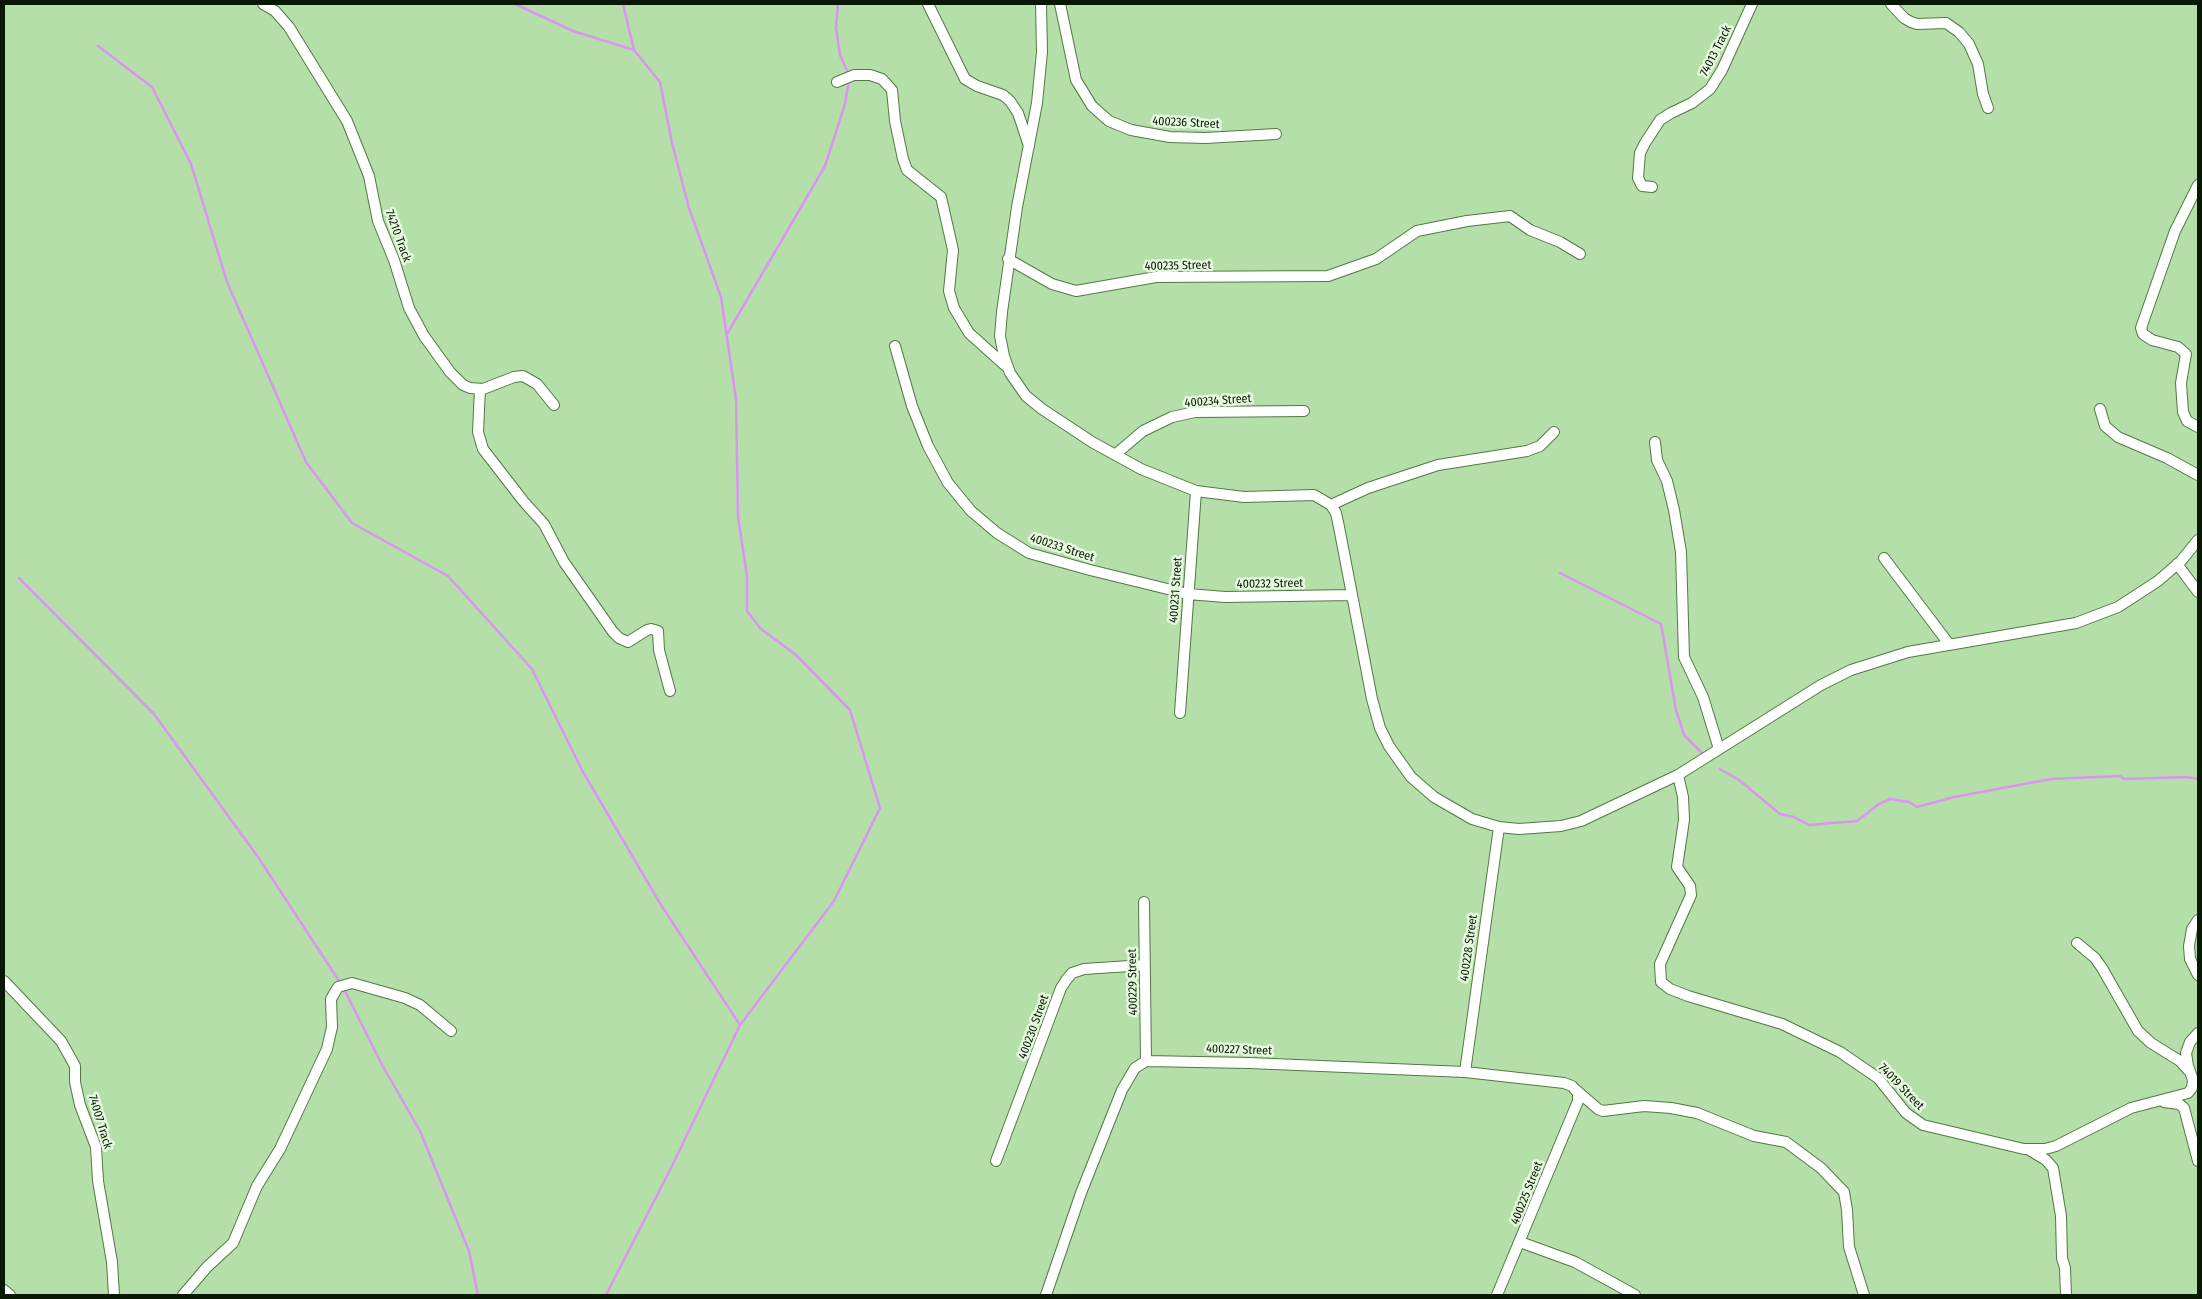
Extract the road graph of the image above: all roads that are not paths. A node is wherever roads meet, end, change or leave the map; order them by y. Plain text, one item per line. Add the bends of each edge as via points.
1 (263, 4) edge
2 (928, 4) edge
3 (1041, 4) edge
4 (1060, 4) edge
5 (1752, 4) edge
6 (1892, 4) edge
7 (837, 82) dead end
8 (1988, 108) dead end
9 (1276, 134) dead end
10 (1029, 147) junction
11 (2198, 185) edge
12 (1652, 187) dead end
13 (1580, 254) dead end
14 (1008, 259) junction
15 (895, 346) dead end
16 (1008, 368) junction
17 (480, 389) junction
18 (554, 405) dead end
19 (2100, 409) dead end
20 (1304, 411) dead end
21 (2198, 427) edge
22 (1554, 432) dead end
23 (1655, 442) dead end
24 (1116, 454) junction
25 (2198, 475) edge
26 (1196, 491) junction
27 (1331, 505) junction
28 (2198, 540) edge
29 (1884, 558) dead end
30 (2177, 564) junction
31 (2198, 592) edge
32 (1188, 594) junction
33 (1352, 596) junction
34 (1948, 644) junction
35 (670, 691) dead end
36 (1180, 713) dead end
37 (1719, 748) junction
38 (1678, 775) junction
39 (1499, 827) junction
40 (1144, 902) dead end
41 (2198, 920) edge
42 (2077, 943) dead end
43 (1145, 965) junction
44 (2198, 975) edge
45 (4, 981) edge
46 (451, 1031) dead end
47 (2198, 1033) edge
48 (1146, 1061) junction
49 (1465, 1072) junction
50 (2190, 1073) junction
51 (1575, 1090) junction
52 (2153, 1102) junction
53 (2030, 1150) junction
54 (996, 1161) dead end
55 (2198, 1161) edge
56 (1520, 1242) junction
57 (4, 1290) edge
58 (10, 1295) edge
59 (114, 1295) edge
60 (183, 1295) edge
61 (1046, 1295) edge
62 (1498, 1295) edge
63 (1635, 1295) edge
64 (1864, 1295) edge
65 (2066, 1295) edge

1 - 17 street, 74210 Track via 275,11 289,28 347,121 363,157 378,221 416,325 459,381 470,388
2 - 10 street via 965,79 1010,101 1018,113
3 - 10 street via 1042,52
4 - 9 street, 400236 Street via 1076,80 1092,106 1109,121 1131,130 1170,137
5 - 12 street, 74013 Track via 1710,89 1660,120 1644,143 1638,178 1642,186
6 - 8 street via 1911,22 1946,23 1959,32 1978,64
7 - 16 street via 854,75 870,75 882,79 892,90 895,122 907,170 940,194 944,206 953,250 949,291 954,308 969,333
10 - 14 street
11 - 21 street via 2175,231 2141,328 2143,334 2152,340 2178,347 2186,354 2181,383 2182,412 2187,421
13 - 14 street, 400235 Street via 1530,230 1513,217 1505,216 1418,231 1376,259 1328,276 1156,277 1076,291 1052,284
14 - 16 street via 1000,336
15 - 32 street, 400233 Street via 912,406 928,446 948,483 971,512 1029,553
16 - 24 street via 1016,384 1042,409
17 - 18 street via 514,376 523,376 538,384
17 - 35 street via 478,432 482,449 544,524 564,562 613,632 628,642 647,630 658,631 658,650
19 - 25 street via 2105,426 2118,437
20 - 24 street, 400234 Street via 1195,412 1172,417 1143,431
22 - 27 street via 1540,446 1526,451 1438,465 1368,488
23 - 37 street via 1657,460 1667,481 1674,510 1681,552 1684,657
24 - 26 street via 1141,469
26 - 27 street via 1244,498 1314,495
26 - 32 street, 400231 Street
27 - 33 street via 1336,513
28 - 30 street
29 - 34 street
30 - 31 street
30 - 34 street via 2136,597 2076,623
32 - 33 street, 400232 Street via 1224,597
32 - 36 street, 400231 Street via 1177,692
33 - 39 street via 1372,699 1389,746 1411,777 1434,797 1472,819
34 - 37 street via 1888,657 1851,670 1820,685
37 - 38 street
38 - 39 street via 1581,821 1538,829
38 - 53 street, 74019 Street via 1684,820 1677,867 1690,886 1691,895 1660,964 1660,979 1670,989 1769,1019 1840,1052 1878,1078 1906,1113 1923,1125
39 - 49 street, 400228 Street
40 - 43 street, 400229 Street
41 - 44 street via 2192,929 2189,954
42 - 50 street via 2102,968 2138,1031 2180,1061
43 - 48 street, 400229 Street
43 - 54 street, 400230 Street via 1084,968 1067,979
45 - 59 street, 74007 Track via 61,1041 75,1066 80,1104 96,1147
46 - 60 street via 420,1006 404,998 352,983 338,987 331,999 332,1027 327,1049 280,1148 257,1186 233,1243
47 - 50 street via 2186,1052
48 - 49 street, 400227 Street
48 - 61 street via 1135,1068 1122,1090 1081,1193
49 - 51 street, 400227 Street via 1564,1083
50 - 52 street, 74019 Street via 2193,1080 2188,1093
51 - 56 street, 400225 Street via 1578,1100
51 - 64 street, 400227 Street via 1603,1111 1644,1106 1671,1108 1697,1113 1754,1136 1786,1142 1821,1168 1844,1192 1849,1247
52 - 53 street, 74019 Street via 2114,1116 2056,1146
52 - 55 street via 2179,1104 2184,1108
53 - 65 street via 2053,1168 2061,1216
56 - 62 street, 400225 Street
56 - 63 street via 1575,1262
57 - 58 street

